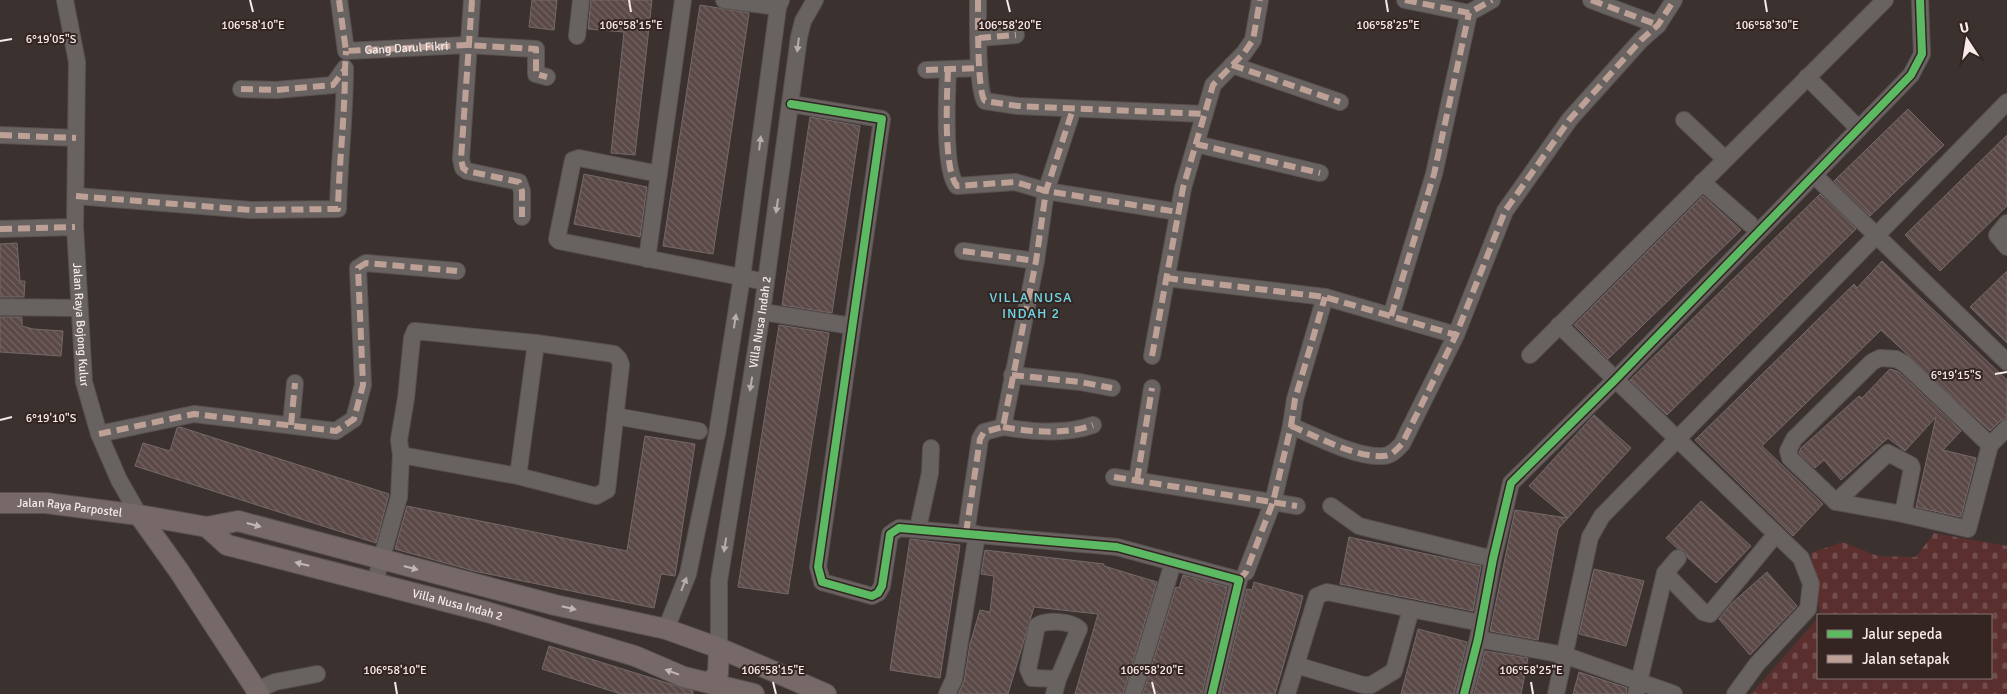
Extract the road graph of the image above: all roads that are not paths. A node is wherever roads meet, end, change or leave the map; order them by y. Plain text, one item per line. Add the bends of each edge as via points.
1 (65, 0) edge
2 (339, 0) edge
3 (472, 0) edge
4 (581, 0) edge
5 (682, 0) edge
6 (724, 0) edge
7 (814, 0) edge
8 (978, 0) edge
9 (1260, 0) edge
10 (1405, 0) edge
11 (1492, 0) edge
12 (1591, 0) edge
13 (1674, 0) edge
14 (1885, 0) edge
15 (1920, 0) edge
16 (779, 4) edge
17 (1469, 12) junction
18 (1658, 25) junction
19 (1016, 35) dead end
20 (577, 36) dead end
21 (979, 38) junction
22 (467, 45) junction
23 (346, 51) junction
24 (1232, 65) junction
25 (979, 68) junction
26 (345, 69) junction
27 (926, 70) dead end
28 (948, 70) junction
29 (547, 77) dead end
30 (1807, 77) junction
31 (241, 89) dead end
32 (1340, 102) dead end
33 (2007, 102) edge
34 (791, 104) junction
35 (1073, 109) junction
36 (1204, 114) junction
37 (1684, 120) dead end
38 (1859, 129) junction
39 (0, 135) edge
40 (76, 138) junction
41 (1196, 144) junction
42 (1725, 159) junction
43 (1320, 173) dead end
44 (659, 174) junction
45 (1814, 174) junction
46 (1702, 182) junction
47 (1046, 191) junction
48 (76, 196) junction
49 (1178, 212) junction
50 (522, 217) dead end
51 (2007, 223) edge
52 (1750, 224) dead end
53 (75, 227) junction
54 (0, 229) edge
55 (1876, 234) junction
56 (2007, 247) edge
57 (963, 251) dead end
58 (647, 259) junction
59 (1036, 261) junction
60 (457, 271) dead end
61 (742, 277) junction
62 (1166, 278) junction
63 (766, 282) junction
64 (1324, 296) junction
65 (0, 307) edge
66 (78, 308) junction
67 (762, 312) junction
68 (1390, 316) junction
69 (1559, 325) junction
70 (852, 326) junction
71 (1456, 335) junction
72 (536, 343) junction
73 (1530, 355) dead end
74 (1152, 356) dead end
75 (2006, 357) edge
76 (1012, 375) junction
77 (1616, 380) junction
78 (295, 383) dead end
79 (1112, 388) dead end
80 (1152, 388) dead end
81 (615, 416) junction
82 (291, 425) junction
83 (1093, 425) dead end
84 (1291, 426) junction
85 (1003, 427) junction
86 (2007, 428) edge
87 (699, 431) dead end
88 (100, 434) junction
89 (1677, 439) junction
90 (1990, 445) junction
91 (931, 448) dead end
92 (402, 455) junction
93 (518, 476) junction
94 (1114, 476) dead end
95 (1137, 480) junction
96 (1273, 502) junction
97 (1836, 502) junction
98 (0, 503) edge
99 (1296, 506) dead end
100 (1332, 506) dead end
101 (1903, 514) junction
102 (139, 515) junction
103 (207, 527) junction
104 (918, 528) junction
105 (972, 533) junction
106 (1776, 534) junction
107 (344, 550) junction
108 (1678, 558) dead end
109 (1493, 559) junction
110 (380, 560) junction
111 (1173, 563) junction
112 (337, 573) junction
113 (1665, 573) junction
114 (1243, 576) junction
115 (375, 582) junction
116 (1411, 609) junction
117 (658, 628) junction
118 (1480, 631) junction
119 (719, 648) junction
120 (1564, 655) junction
121 (636, 656) junction
122 (1296, 665) junction
123 (317, 674) dead end
124 (710, 683) junction
125 (1638, 687) edge
126 (258, 692) edge
127 (754, 694) edge
128 (826, 694) edge
129 (948, 694) edge
130 (1133, 694) edge
131 (1212, 694) edge
132 (1287, 694) edge
133 (1464, 694) edge
134 (1556, 694) edge
135 (1674, 694) edge
136 (1735, 694) edge

1 - 40 street, Jalan Raya Bojong Kulur via 77,62
2 - 23 street, Gang Darul Fikri
3 - 22 street
4 - 20 street
5 - 44 street
6 - 16 street
7 -> 34 street, Villa Nusa Indah 2 via 799,37
8 - 21 street
9 - 24 street via 1253,40
10 - 17 street
11 - 17 street
12 - 18 street
13 - 18 street
14 - 30 street
15 - 38 street via 1922,54 1911,75
61 -> 16 street, Villa Nusa Indah 2
17 - 68 street via 1434,174
18 - 71 street via 1570,119 1505,211
19 - 21 street
21 - 25 street
22 - 23 street, Gang Darul Fikri
22 - 29 street, Gang Darul Fikri via 536,49 536,74
22 - 50 street via 463,168 519,182
23 - 26 street, Gang Darul Fikri
24 - 32 street
24 - 36 street via 1212,85
25 - 28 street
25 - 35 street via 985,101
26 - 31 street via 333,85 276,90
26 - 48 street, Gang Darul Fikri via 338,209 251,210
27 - 28 street
28 - 47 street via 946,128 955,184 1015,182
30 - 38 street
30 - 42 street
33 - 55 street
34 -> 63 street, Villa Nusa Indah 2
34 - 70 street via 882,118
35 - 36 street
35 - 47 street
36 - 41 street
37 - 42 street
38 - 45 street
39 - 40 street
40 - 48 street, Jalan Raya Bojong Kulur
41 - 43 street
41 - 49 street
42 - 46 street
44 - 58 street
44 - 58 street via 579,158 572,160 557,236 559,241
45 - 55 street
45 - 77 street
46 - 52 street
46 - 69 street
47 - 49 street
47 - 59 street
48 - 53 street, Jalan Raya Bojong Kulur
49 - 62 street
51 - 56 street via 1996,235
53 - 54 street
53 - 66 street, Jalan Raya Bojong Kulur
55 - 75 street
55 - 89 street
57 - 59 street
58 - 61 street
59 - 76 street
60 - 82 street via 366,263 358,268 363,385 354,419 336,431
61 - 63 street
117 -> 61 street, Villa Nusa Indah 2 via 688,574 717,434
62 - 64 street
62 - 74 street
63 - 67 street, Villa Nusa Indah 2
64 - 68 street
64 - 84 street via 1294,399
65 - 66 street
66 - 88 street, Jalan Raya Bojong Kulur via 84,382
67 - 70 street
67 -> 119 street, Villa Nusa Indah 2 via 719,581
68 - 71 street
69 - 73 street
69 - 77 street
70 - 104 street via 818,568 822,582 872,596 878,593 882,586 890,534 899,528
71 - 84 street via 1402,444 1391,454 1362,454
72 - 81 street via 614,354 621,365
72 - 92 street via 415,331 399,440
72 - 93 street
76 - 79 street
76 - 85 street
77 - 89 street
77 - 109 street via 1511,482
78 - 82 street
80 - 95 street
81 - 87 street
81 - 93 street via 607,490 602,494 596,496
82 - 88 street via 194,414
83 - 85 street via 1077,430
84 - 96 street
85 - 105 street via 984,432 980,439
86 - 90 street
88 - 102 street, Jalan Raya Bojong Kulur via 119,480
89 - 106 street
89 - 120 street via 1602,516 1590,537
90 - 97 street via 1905,364 1896,359 1880,358 1872,362 1788,451 1790,458
90 - 101 street via 1968,529
91 - 104 street via 930,473
92 - 93 street
92 - 110 street via 398,497
94 - 95 street
95 - 96 street
96 - 99 street
96 - 114 street
97 - 101 street
97 - 101 street via 1888,453 1912,468
98 - 102 main road, Jalan Raya Parpostel via 46,503
100 - 109 street via 1359,526
102 - 103 main road, Villa Nusa Indah 2
102 - 126 main road, Jalan Raya Bojong Kulur
103 -> 107 main road, Villa Nusa Indah 2 via 238,521
112 -> 103 main road, Villa Nusa Indah 2 via 227,545
104 - 105 street
105 - 111 street via 1117,547
105 - 129 street via 954,679
106 - 113 street via 1710,614 1704,612
106 - 136 street via 1801,558 1811,584 1808,609 1757,664
107 - 110 main road, Villa Nusa Indah 2
107 - 112 main road
108 - 113 street
109 - 118 street
110 - 115 street
110 -> 117 main road, Villa Nusa Indah 2
111 - 114 street
111 - 130 street
112 - 115 main road, Villa Nusa Indah 2
113 - 125 street
114 - 131 street
115 - 121 main road, Villa Nusa Indah 2
116 - 118 street
116 - 122 street via 1328,592 1317,596
116 - 122 street via 1394,671 1371,685
117 - 119 main road, Villa Nusa Indah 2
117 - 121 main road via 640,638
118 - 120 street
118 - 133 street
119 - 124 main road, Villa Nusa Indah 2 via 718,673
119 - 128 main road, Villa Nusa Indah 2
120 - 125 street
120 - 134 street
124 -> 121 main road, Villa Nusa Indah 2 via 684,677
122 - 132 street
123 - 126 street via 276,682
124 - 127 main road, Villa Nusa Indah 2
125 - 135 street

